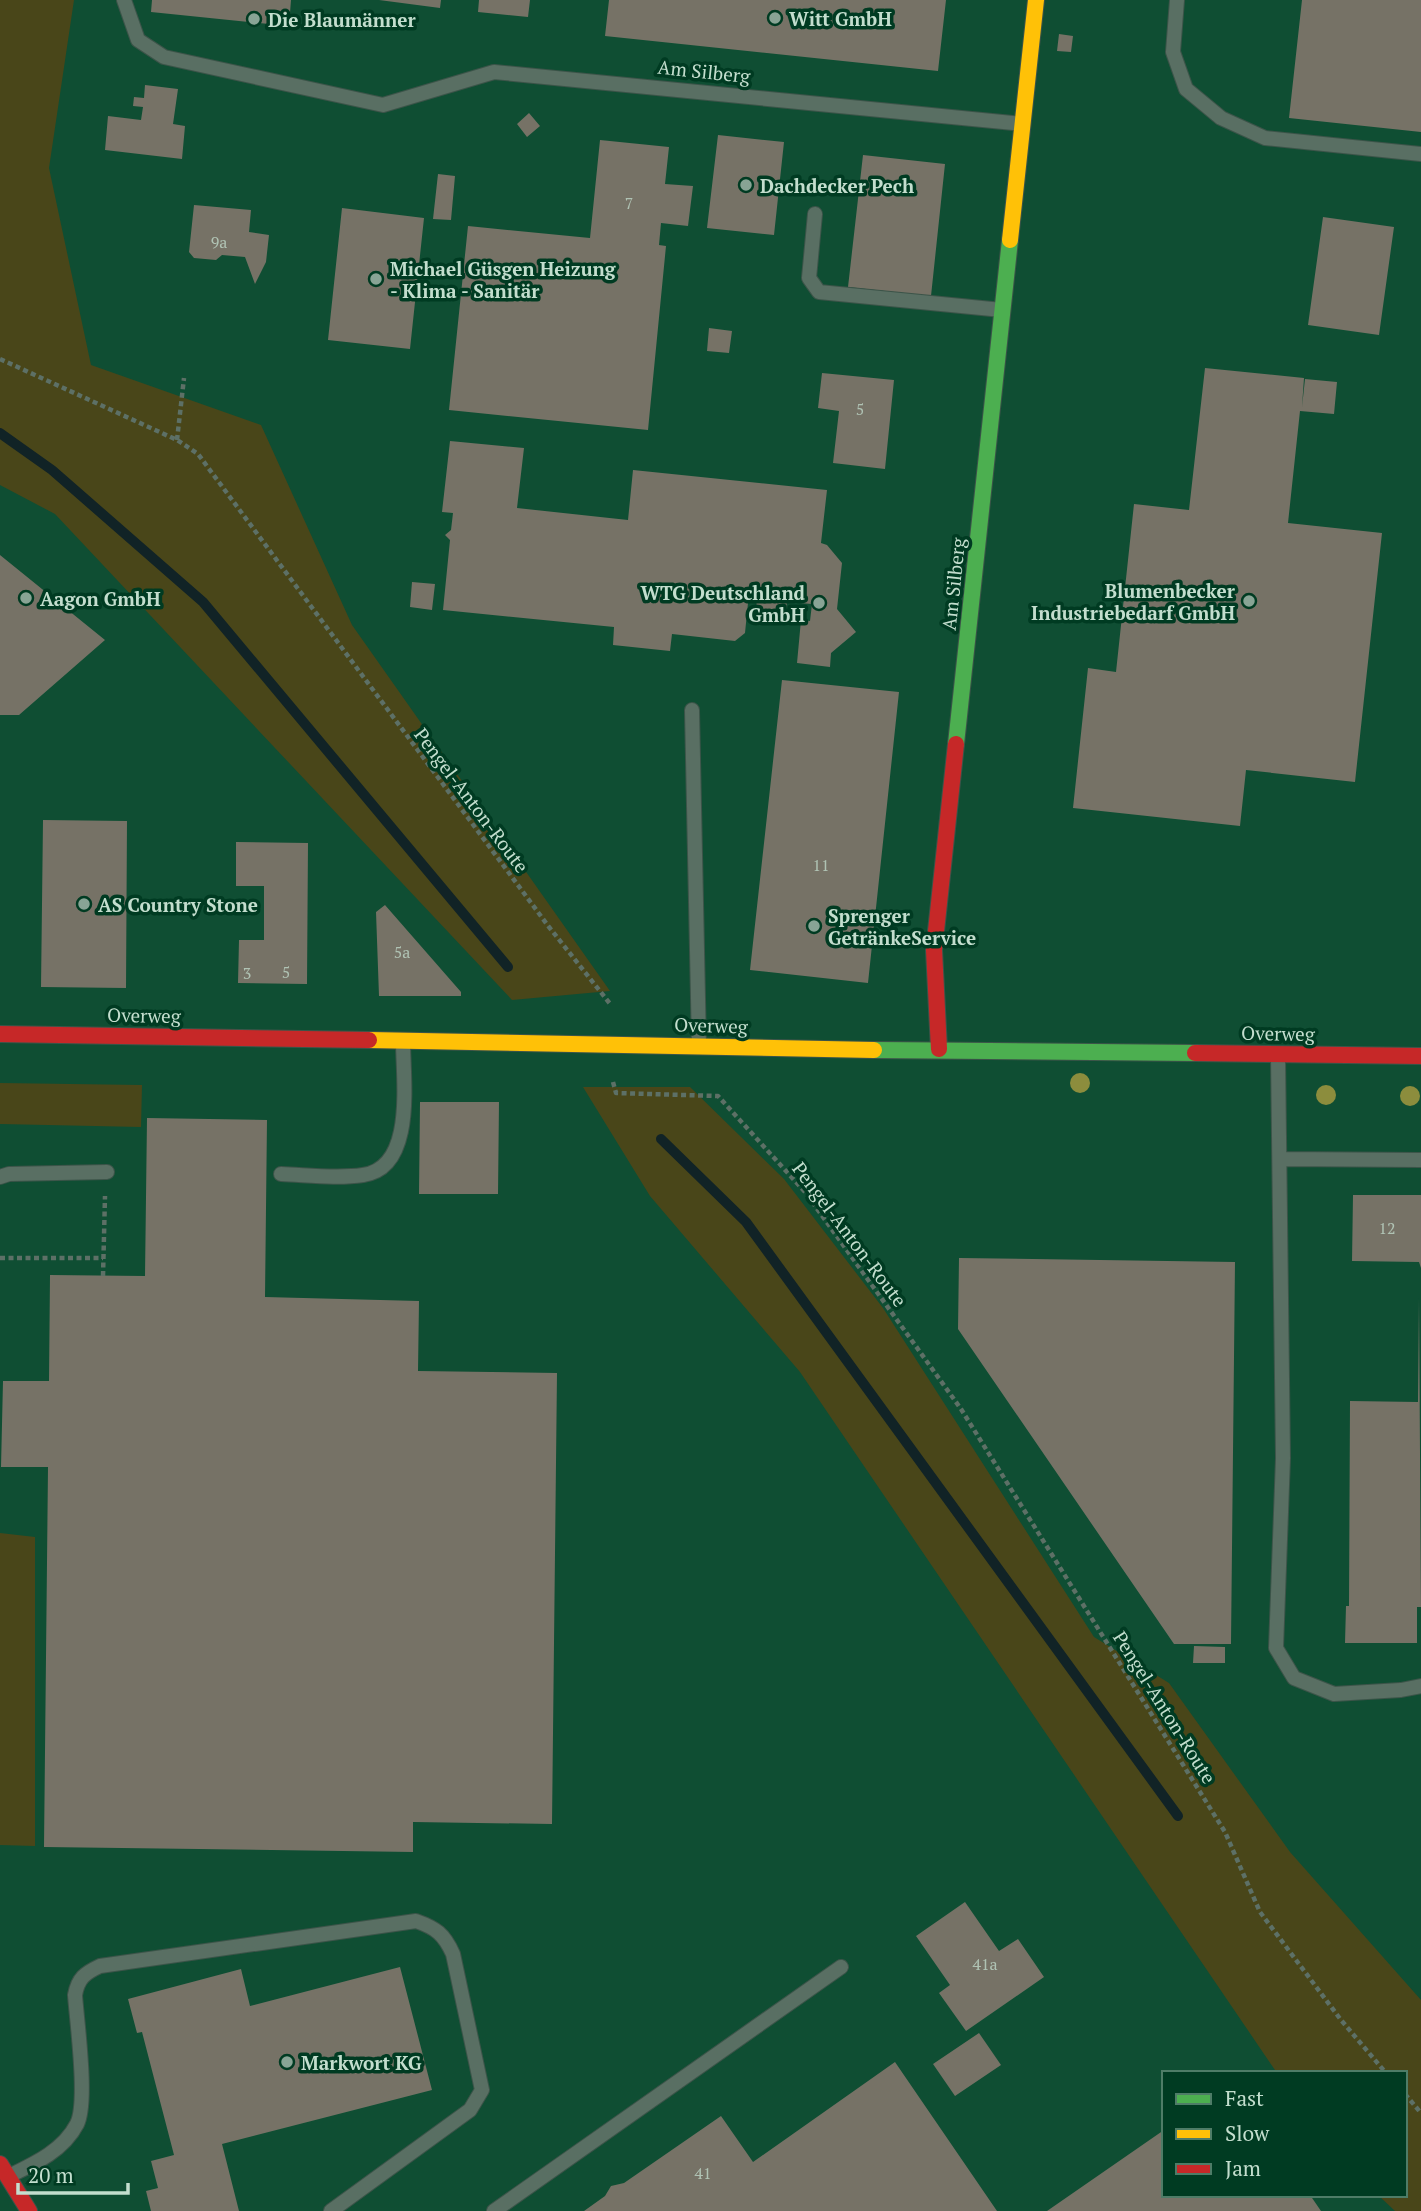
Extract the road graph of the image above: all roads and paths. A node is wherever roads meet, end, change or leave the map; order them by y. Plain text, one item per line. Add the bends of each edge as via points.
1 (124, 0) edge
2 (1036, 0) edge
3 (1177, 0) edge
4 (1024, 125) junction
5 (1421, 154) edge
6 (815, 214) dead end
7 (1004, 311) junction
8 (0, 359) edge
9 (184, 378) dead end
10 (177, 440) junction
11 (692, 710) dead end
12 (0, 1034) edge
13 (403, 1040) junction
14 (604, 1043) junction
15 (699, 1048) junction
16 (939, 1049) junction
17 (1278, 1054) junction
18 (1421, 1056) edge
19 (1280, 1159) junction
20 (1421, 1160) edge
21 (107, 1172) dead end
22 (281, 1174) dead end
23 (0, 1177) edge
24 (104, 1230) dead end
25 (0, 1258) edge
26 (103, 1258) junction
27 (103, 1276) dead end
28 (1421, 1686) edge
29 (841, 1966) dead end
30 (1385, 2071) edge
31 (1407, 2096) edge
32 (1421, 2113) edge
33 (4, 2170) edge
34 (29, 2211) edge
35 (331, 2211) edge
36 (494, 2211) edge

1 - 4 lane, Am Silberg via 138,40 164,57 383,105 494,72
2 - 4 street, Am Silberg
3 - 5 lane via 1173,52 1186,89 1222,118 1265,138
4 - 7 street, Am Silberg
6 - 7 lane via 809,278 819,292
7 - 16 street, Am Silberg via 933,950
8 - 10 path, Pengel-Anton-Route
9 - 10 path
10 - 14 path, Pengel-Anton-Route via 198,454 612,1006
11 - 15 lane
12 - 13 street, Overweg
13 - 14 street, Overweg
13 - 22 lane via 404,1125 389,1163 365,1175
14 - 15 street, Overweg
14 - 30 path, Pengel-Anton-Route via 616,1093 718,1096 805,1192 961,1409 1225,1832 1260,1912
15 - 16 street, Overweg
16 - 17 street, Overweg
17 - 18 street, Overweg
17 - 19 lane
19 - 20 lane
19 - 28 lane via 1283,1458 1276,1648 1294,1678 1334,1693
21 - 23 lane
24 - 26 path
25 - 26 path
26 - 27 path
29 - 36 lane
31 - 32 path
33 - 34 street
33 - 35 lane via 43,2160 78,2123 81,2096 75,1995 86,1972 100,1966 415,1921 435,1927 453,1954 482,2090 470,2110

